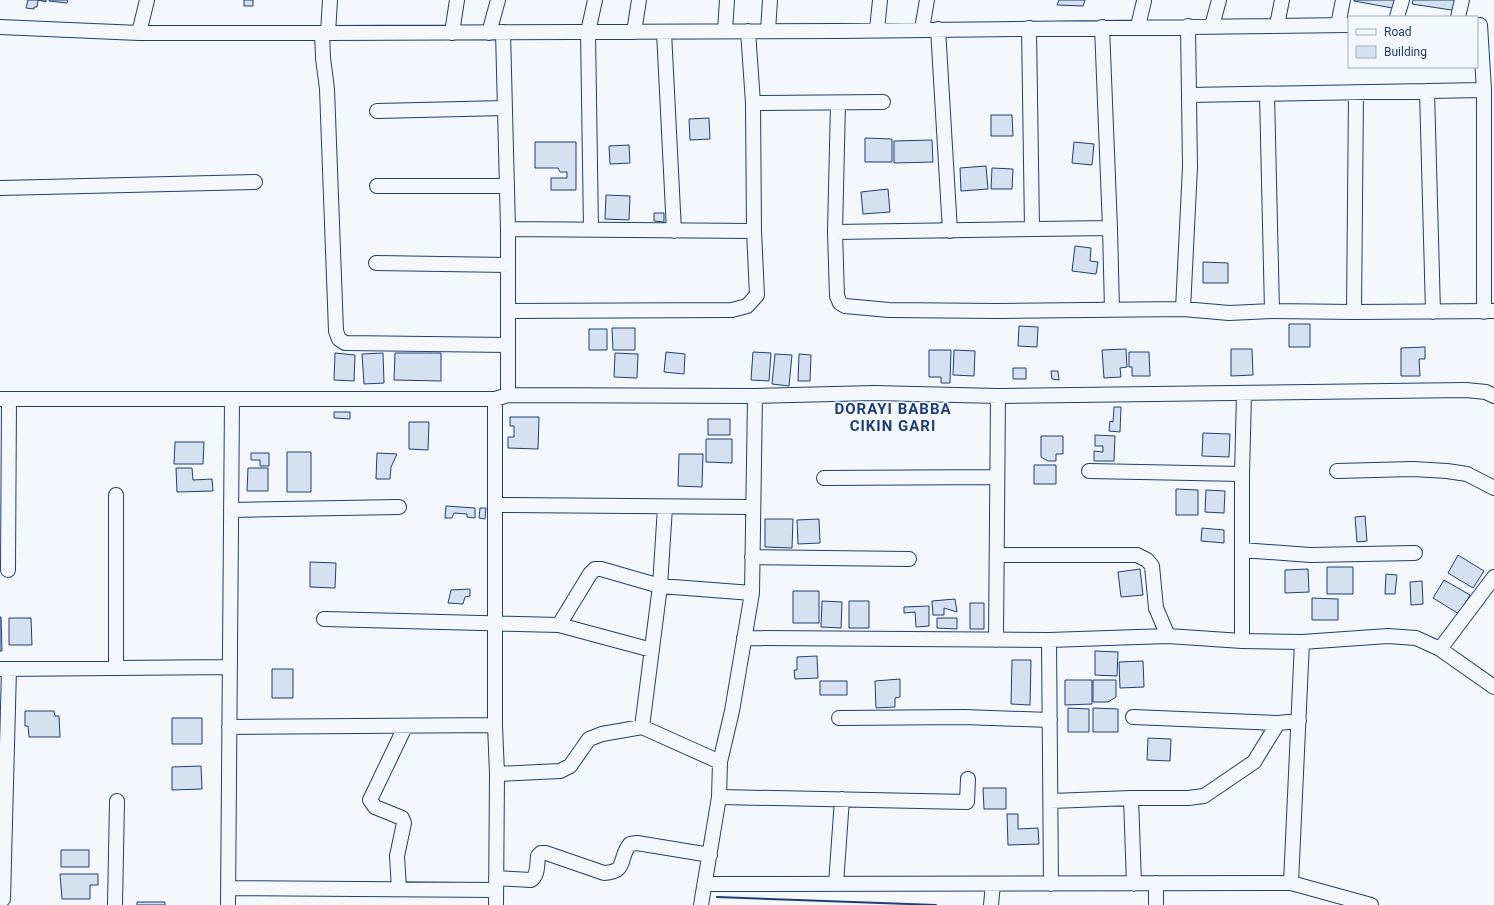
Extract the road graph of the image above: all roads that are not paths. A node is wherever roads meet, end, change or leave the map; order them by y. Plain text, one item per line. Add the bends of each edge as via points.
1 (147, 0) edge
2 (330, 0) edge
3 (457, 0) edge
4 (498, 0) edge
5 (595, 0) edge
6 (639, 0) edge
7 (726, 0) edge
8 (770, 0) edge
9 (880, 0) edge
10 (927, 0) edge
11 (1143, 0) edge
12 (1219, 0) edge
13 (1282, 0) edge
14 (1343, 0) edge
15 (1402, 0) edge
16 (1462, 0) edge
17 (1397, 16) edge
18 (1458, 16) edge
19 (1277, 25) junction
20 (1343, 25) edge
21 (1484, 25) edge
22 (1138, 26) junction
23 (1188, 26) junction
24 (1212, 26) junction
25 (0, 27) edge
26 (1102, 27) junction
27 (1029, 28) junction
28 (922, 29) junction
29 (938, 29) junction
30 (877, 30) junction
31 (725, 31) junction
32 (748, 31) junction
33 (768, 31) junction
34 (496, 32) junction
35 (588, 32) junction
36 (634, 32) junction
37 (664, 32) junction
38 (139, 33) junction
39 (325, 33) junction
40 (452, 33) junction
41 (1484, 90) junction
42 (1427, 91) junction
43 (1356, 93) junction
44 (1267, 94) junction
45 (1189, 95) junction
46 (883, 102) dead end
47 (753, 103) junction
48 (838, 103) junction
49 (505, 108) junction
50 (377, 111) dead end
51 (256, 182) dead end
52 (377, 186) dead end
53 (507, 186) junction
54 (0, 188) edge
55 (1110, 228) junction
56 (508, 229) junction
57 (1032, 229) junction
58 (591, 230) junction
59 (674, 231) junction
60 (950, 231) junction
61 (754, 232) junction
62 (835, 232) junction
63 (376, 263) dead end
64 (508, 265) junction
65 (1183, 309) junction
66 (1112, 310) junction
67 (508, 311) junction
68 (1272, 311) junction
69 (1489, 311) edge
70 (1354, 312) junction
71 (1433, 312) junction
72 (508, 345) junction
73 (1244, 393) junction
74 (755, 396) junction
75 (998, 396) junction
76 (1494, 396) edge
77 (501, 397) junction
78 (4, 399) edge
79 (232, 399) junction
80 (1089, 471) dead end
81 (1337, 471) dead end
82 (1242, 474) junction
83 (997, 477) junction
84 (824, 478) dead end
85 (1494, 488) edge
86 (116, 495) dead end
87 (495, 505) junction
88 (399, 507) dead end
89 (666, 507) junction
90 (753, 507) junction
91 (232, 510) junction
92 (1242, 550) junction
93 (1415, 553) dead end
94 (997, 555) junction
95 (752, 557) junction
96 (909, 559) dead end
97 (8, 570) dead end
98 (1492, 583) edge
99 (660, 586) junction
100 (752, 592) junction
101 (324, 619) dead end
102 (495, 623) junction
103 (559, 625) junction
104 (1168, 636) junction
105 (744, 638) junction
106 (996, 640) junction
107 (1050, 640) junction
108 (1242, 641) junction
109 (1302, 642) junction
110 (1440, 649) junction
111 (652, 650) junction
112 (230, 667) junction
113 (116, 668) junction
114 (4, 669) edge
115 (1494, 687) edge
116 (1133, 717) dead end
117 (839, 718) dead end
118 (1050, 720) junction
119 (1299, 721) junction
120 (1278, 723) junction
121 (495, 725) junction
122 (642, 726) junction
123 (229, 727) junction
124 (405, 727) junction
125 (720, 762) junction
126 (497, 774) junction
127 (968, 779) dead end
128 (719, 797) junction
129 (1131, 798) junction
130 (842, 799) junction
131 (117, 801) dead end
132 (1051, 801) junction
133 (710, 855) junction
134 (1291, 883) junction
135 (496, 884) junction
136 (705, 884) junction
137 (836, 884) junction
138 (993, 884) junction
139 (1051, 884) junction
140 (1134, 884) junction
141 (1156, 884) junction
142 (228, 888) junction
143 (398, 889) junction
144 (3, 899) dead end
145 (1331, 900) edge
146 (115, 905) edge
147 (228, 905) edge
148 (496, 905) edge
149 (701, 905) edge
150 (991, 905) edge
151 (1156, 905) edge
152 (1371, 905) edge

1 - 38 street
2 - 39 street
3 - 40 street
4 - 34 street
5 - 35 street
6 - 36 street
7 - 31 street
8 - 33 street
9 - 30 street
10 - 28 street
11 - 22 street
12 - 24 street
13 - 19 street
14 - 20 street
15 - 17 street
16 - 18 street
19 - 20 street
19 - 24 street
21 - 41 street
22 - 23 street
22 - 26 street
23 - 24 street
23 - 45 street
25 - 38 street
26 - 27 street
26 - 55 street
27 - 29 street
27 - 57 street
28 - 29 street
28 - 30 street
29 - 60 street
30 - 33 street
31 - 32 street
31 - 37 street
32 - 33 street
32 - 47 street
34 - 35 street
34 - 40 street
34 - 49 street
35 - 36 street
35 - 58 street
36 - 37 street
37 - 59 street
38 - 39 street
39 - 40 street
39 - 72 street via 323,58 327,89 336,331 339,339 345,343
41 - 42 street
41 - 69 street
42 - 43 street
42 - 71 street
43 - 44 street
43 - 70 street
44 - 45 street
44 - 68 street
45 - 65 street via 1190,167
46 - 48 street
47 - 48 street
47 - 61 street
48 - 62 street
49 - 50 street
49 - 53 street
51 - 54 street
52 - 53 street
53 - 56 street
55 - 57 street
55 - 66 street
56 - 58 street
56 - 64 street
57 - 60 street
58 - 59 street
59 - 61 street
60 - 62 street
61 - 67 street via 757,295 747,306 732,310
62 - 66 street via 837,296 844,306 921,310
63 - 64 street
64 - 67 street
65 - 66 street
65 - 68 street via 1229,313
67 - 72 street
68 - 70 street
69 - 71 street
70 - 71 street
72 - 77 street
73 - 75 street
73 - 76 street via 1466,390 1486,392
73 - 82 street
74 - 75 street via 874,393
74 - 77 street
74 - 90 street
75 - 83 street
77 - 79 street
77 - 87 street
78 - 79 street
78 - 97 street
79 - 91 street
80 - 82 street
81 - 85 street via 1447,471 1467,474
82 - 92 street
83 - 84 street
83 - 94 street
86 - 113 street
87 - 89 street
87 - 102 street
88 - 91 street
89 - 90 street
89 - 99 street
90 - 95 street
91 - 112 street
92 - 93 street via 1310,555
92 - 108 street
94 - 104 street via 1137,555 1152,566 1156,608
94 - 106 street
95 - 96 street
95 - 100 street
98 - 110 street
99 - 100 street
99 - 103 street via 595,569
99 - 111 street
100 - 105 street
101 - 102 street
102 - 103 street
102 - 121 street
103 - 111 street
104 - 107 street
104 - 108 street
105 - 106 street
105 - 125 street via 732,711
106 - 107 street
107 - 118 street
108 - 109 street
109 - 110 street via 1388,636 1416,638
109 - 119 street
110 - 115 street
111 - 122 street
112 - 113 street
112 - 123 street
113 - 114 street
114 - 144 street
116 - 120 street
117 - 118 street via 964,717
118 - 132 street
119 - 120 street
119 - 134 street
120 - 129 street via 1254,762 1204,796
121 - 124 street
121 - 126 street
122 - 125 street
122 - 126 street via 589,739 570,766 560,772
123 - 124 street
123 - 142 street
124 - 143 street via 370,800 375,807 402,818 404,823 397,856
125 - 128 street
126 - 135 street
127 - 130 street via 967,802
128 - 130 street
128 - 133 street
129 - 132 street
129 - 140 street
130 - 137 street
131 - 146 street
132 - 139 street
133 - 135 street via 630,844 620,867 614,873 604,873 541,853 533,879
133 - 136 street
134 - 141 street
134 - 145 street
135 - 143 street
135 - 148 street
136 - 137 street
136 - 149 street
137 - 138 street
138 - 139 street
138 - 150 street
139 - 140 street
140 - 141 street
141 - 151 street
142 - 143 street
142 - 147 street
145 - 152 street

